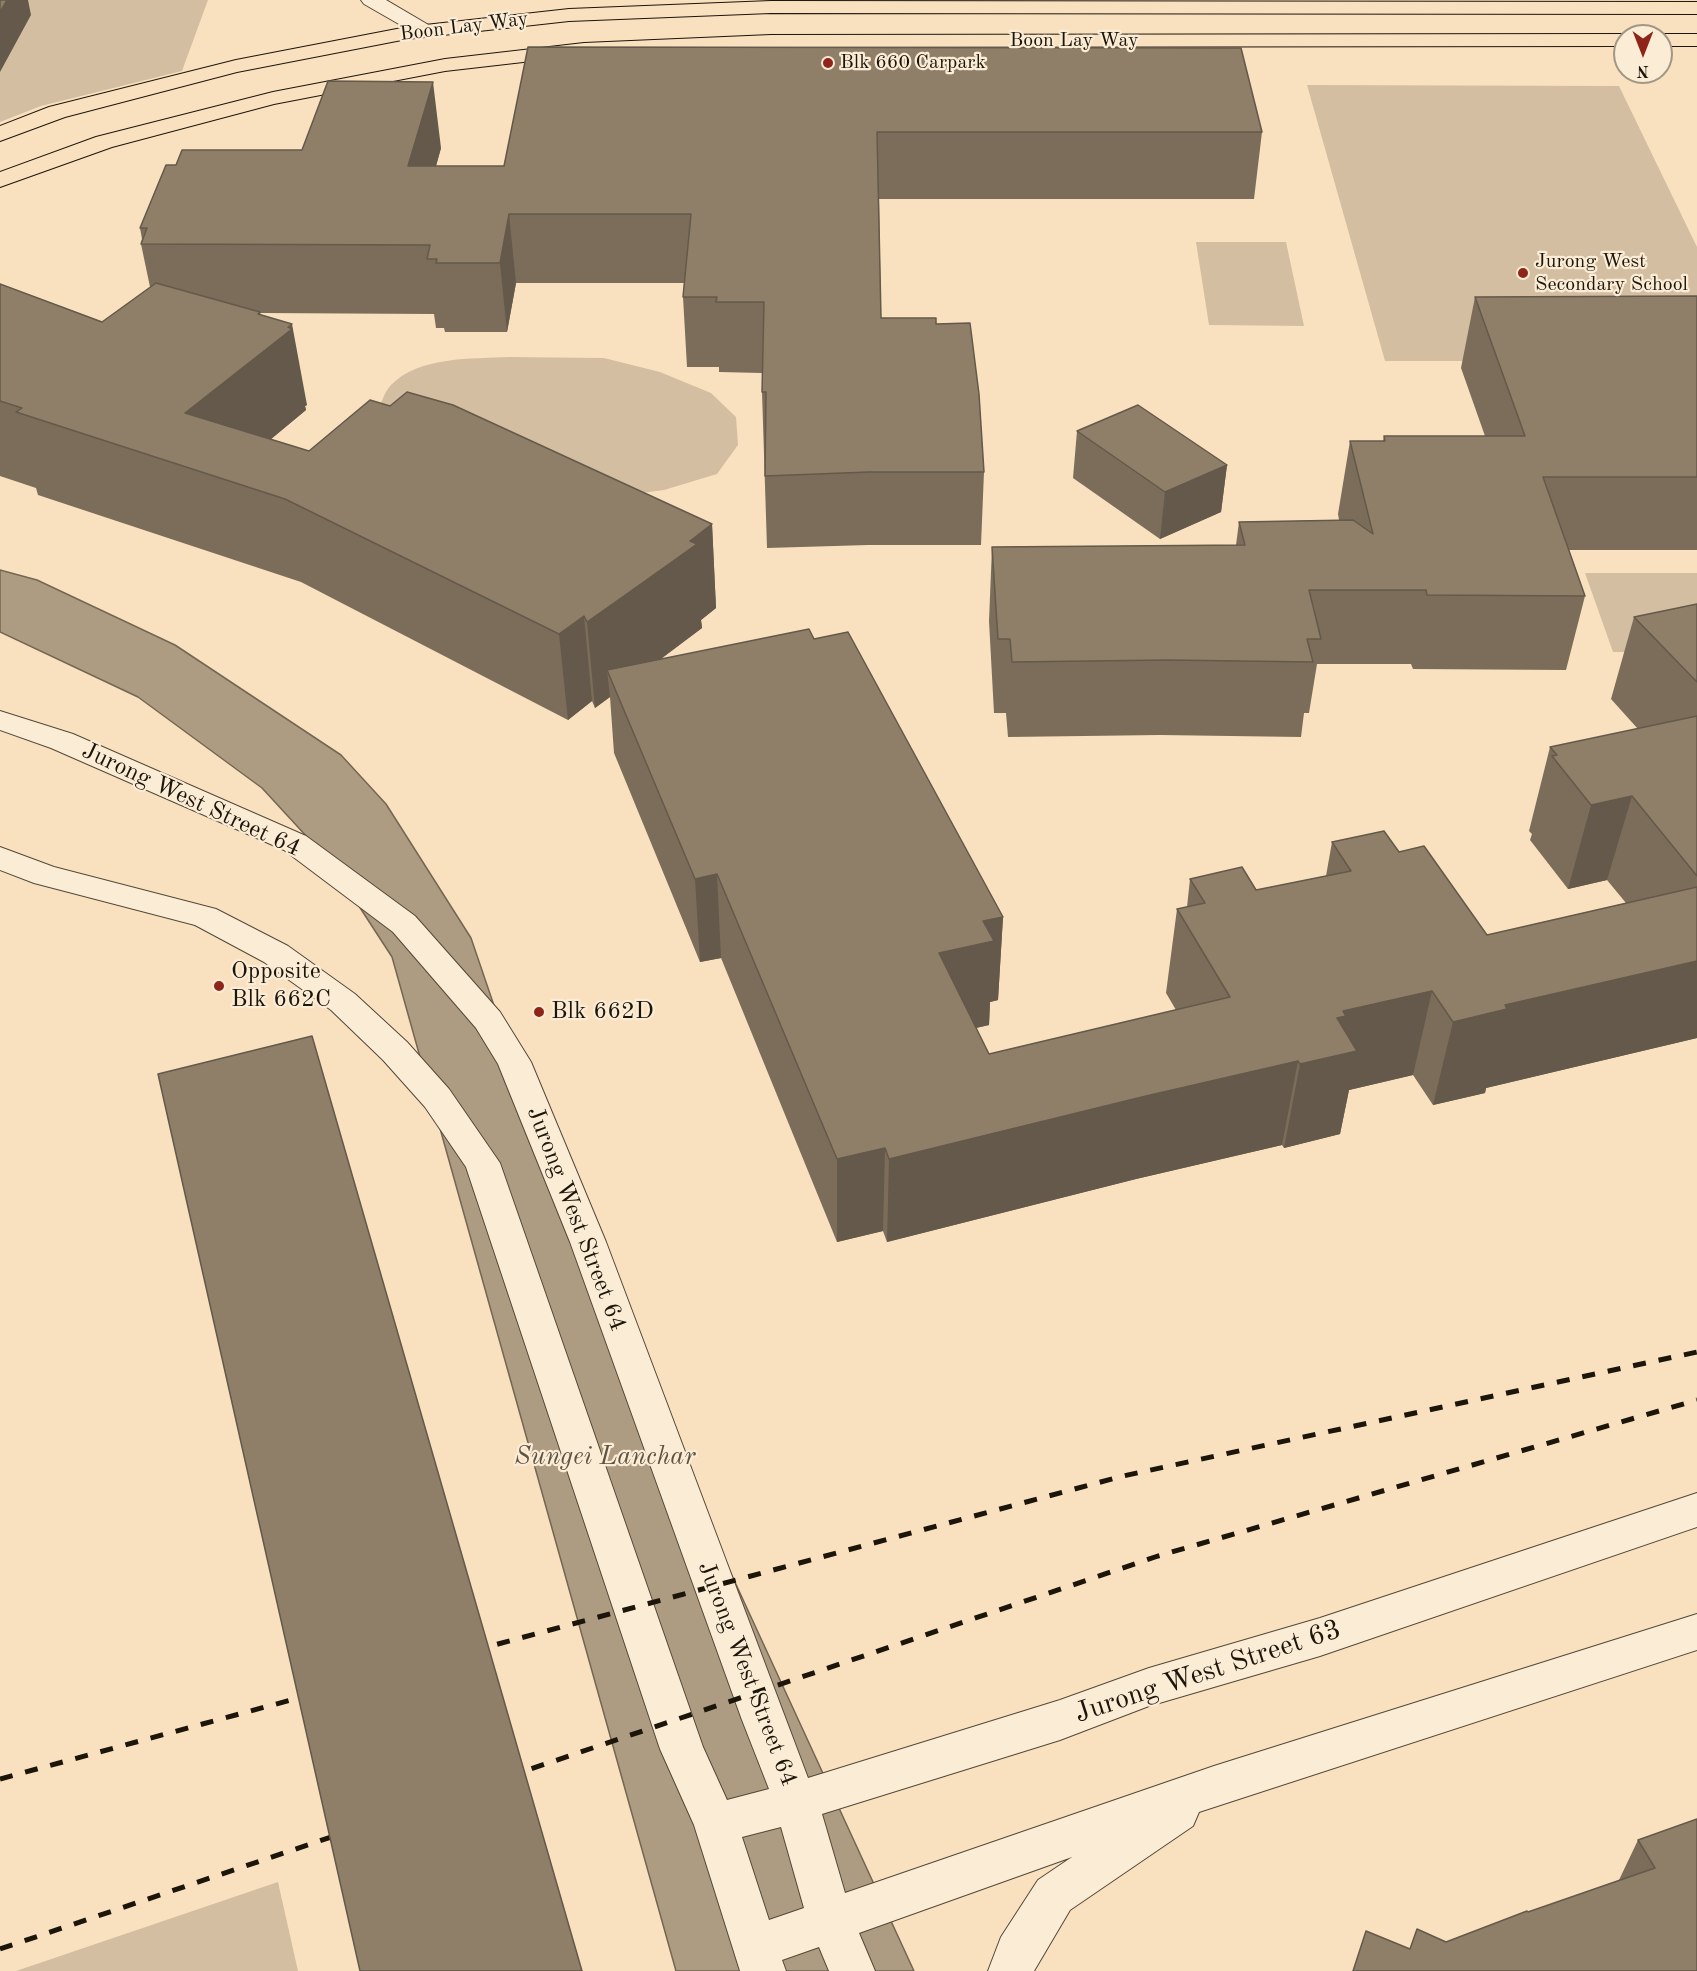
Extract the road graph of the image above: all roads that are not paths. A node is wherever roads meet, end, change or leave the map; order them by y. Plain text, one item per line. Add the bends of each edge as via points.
1 (371, 0) edge
2 (1697, 8) edge
3 (425, 31) junction
4 (1613, 40) edge
5 (1673, 40) edge
6 (1697, 40) edge
7 (0, 134) edge
8 (0, 180) edge
9 (0, 720) edge
10 (0, 858) edge
11 (1697, 1510) edge
12 (1697, 1632) edge
13 (1214, 1786) junction
14 (796, 1802) junction
15 (716, 1824) junction
16 (831, 1921) junction
17 (759, 1959) edge
18 (852, 1971) edge
19 (1011, 1971) edge

1 - 3 street
2 - 3 main road, Boon Lay Way via 771,7 569,15
3 - 7 main road, Boon Lay Way via 236,66 57,112
4 - 8 main road, Boon Lay Way via 771,41 584,49 445,65 273,98 104,142
5 - 6 main road
9 - 14 street, Jurong West Street 64 via 62,741 295,843 404,924 488,1020 514,1062 588,1242
10 - 15 street via 45,875 205,917 276,954 344,1002 437,1098 482,1163 682,1749
11 - 14 street, Jurong West Street 63 via 1320,1637 1149,1687 1060,1720
12 - 13 street
13 - 16 street
13 - 19 street via 1054,1895 1017,1953
14 - 15 street, Jurong West Street 63
14 - 16 street, Jurong West Street 64
15 - 17 street
16 - 17 street
16 - 18 street, Jurong West Street 64

